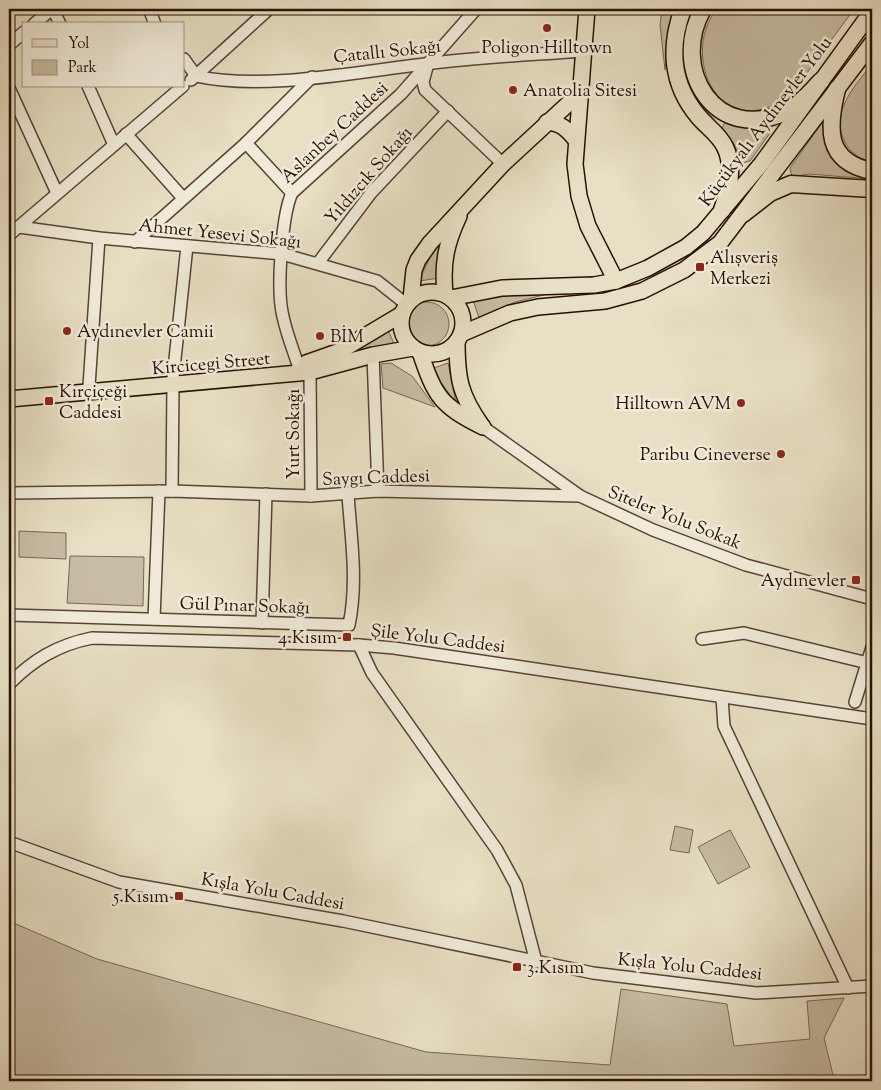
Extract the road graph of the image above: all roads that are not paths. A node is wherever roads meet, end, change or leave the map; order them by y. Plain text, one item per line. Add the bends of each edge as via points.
1 (52, 9) edge
2 (149, 9) edge
3 (269, 9) edge
4 (476, 9) edge
5 (587, 9) edge
6 (683, 9) edge
7 (703, 9) edge
8 (872, 11) edge
9 (36, 22) edge
10 (59, 22) edge
11 (154, 22) edge
12 (22, 34) edge
13 (872, 43) edge
14 (9, 45) edge
15 (584, 51) junction
16 (185, 60) edge
17 (428, 63) junction
18 (196, 76) junction
19 (312, 77) junction
20 (822, 81) junction
21 (185, 85) edge
22 (9, 88) edge
23 (89, 88) edge
24 (182, 88) edge
25 (838, 89) junction
26 (582, 91) junction
27 (448, 111) junction
28 (547, 122) junction
29 (126, 134) junction
30 (576, 140) junction
31 (246, 143) junction
32 (114, 144) junction
33 (503, 164) junction
34 (872, 171) edge
35 (872, 189) edge
36 (57, 193) junction
37 (292, 193) junction
38 (183, 198) junction
39 (463, 208) junction
40 (722, 210) junction
41 (743, 214) junction
42 (19, 226) junction
43 (9, 235) edge
44 (99, 238) junction
45 (135, 242) junction
46 (187, 246) junction
47 (282, 254) junction
48 (318, 263) junction
49 (616, 281) junction
50 (448, 296) junction
51 (406, 306) junction
52 (459, 338) junction
53 (417, 350) junction
54 (373, 356) junction
55 (304, 369) junction
56 (173, 382) junction
57 (89, 386) junction
58 (9, 390) edge
59 (9, 399) edge
60 (483, 427) junction
61 (159, 491) junction
62 (172, 491) junction
63 (378, 491) junction
64 (9, 493) edge
65 (266, 494) junction
66 (348, 495) junction
67 (311, 496) junction
68 (580, 496) junction
69 (872, 599) edge
70 (9, 614) edge
71 (154, 620) junction
72 (262, 623) junction
73 (702, 639) dead end
74 (359, 645) junction
75 (872, 647) edge
76 (870, 663) edge
77 (9, 684) edge
78 (722, 698) junction
79 (855, 702) dead end
80 (872, 719) edge
81 (9, 842) edge
82 (536, 962) junction
83 (872, 986) edge
84 (848, 988) junction

1 - 9 street
1 - 10 street
2 - 11 street
3 - 18 street
4 - 17 street, Aslanbey Caddesi
5 - 15 main road
6 - 40 highway via 673,46 675,70 684,96 726,148 730,178
7 - 20 highway via 694,26 693,67 705,96 722,113 748,120 776,116 804,99
8 - 20 main road, Küçükyalı Aydınevler Yolu
12 - 14 street
13 - 25 main road
15 - 17 street, Çatallı Sokağı
15 - 26 main road
16 - 18 street
17 - 19 street, Çatallı Sokağı
17 - 27 street via 423,82 426,90
17 - 37 street, Aslanbey Caddesi via 401,94
18 - 19 street, Çatallı Sokağı via 219,81
18 - 21 street
19 - 31 street
20 - 40 main road, Küçükyalı Aydınevler Yolu via 778,143
22 - 36 street
23 - 32 street
24 - 29 street
25 - 34 highway via 831,114 832,140 848,163
25 - 41 main road
26 - 28 main road
26 - 30 main road
27 - 33 street
27 - 48 street, Yıldızcık Sokağı via 371,194
28 - 30 main road via 562,126
28 - 33 main road
29 - 32 street
29 - 38 street
30 - 49 main road via 579,196 588,226
31 - 37 street
31 - 38 street
32 - 36 street
33 - 39 main road
35 - 41 highway via 791,184 770,193
36 - 42 street
37 - 47 street, Aslanbey Caddesi via 286,205
38 - 45 street
39 - 50 main road via 444,256
39 - 51 main road via 418,260
40 - 49 main road, Küçükyalı Aydınevler Yolu via 686,248
41 - 52 main road via 714,248 684,270 642,291 605,301 510,313
42 - 43 street
42 - 44 street, Ahmet Yesevi Sokağı
44 - 45 street, Ahmet Yesevi Sokağı
44 - 57 street
45 - 46 street, Ahmet Yesevi Sokağı
46 - 47 street, Ahmet Yesevi Sokağı
46 - 56 street
47 - 48 street, Ahmet Yesevi Sokağı
47 - 55 street, Aslanbey Caddesi via 281,305
48 - 51 street, Ahmet Yesevi Sokağı via 377,280
49 - 50 main road, Küçükyalı Aydınevler Yolu via 502,288
50 - 51 main road via 424,292
50 - 52 main road via 460,308 463,317
51 - 53 main road via 400,328 403,336
51 - 55 main road via 340,351
52 - 53 main road via 444,352 436,354
52 - 60 main road via 457,373 461,391
53 - 54 main road, Kircicegi Street
53 - 60 main road via 441,401
54 - 55 main road, Kircicegi Street
54 - 63 street
55 - 56 main road, Kircicegi Street
55 - 67 street, Yurt Sokağı
56 - 57 main road
56 - 59 main road, Kircicegi Street
56 - 62 street
57 - 58 main road
60 - 68 street, Siteler Yolu Sokak
61 - 62 street, Saygı Caddesi
61 - 64 street, Saygı Caddesi
61 - 71 street
62 - 65 street, Saygı Caddesi
63 - 66 street, Saygı Caddesi
63 - 68 street, Saygı Caddesi
65 - 67 street, Saygı Caddesi
65 - 72 street
66 - 67 street, Saygı Caddesi
66 - 72 street, Gül Pınar Sokağı via 354,573 354,606 350,625
68 - 69 street, Siteler Yolu Sokak via 653,530 746,565
70 - 71 street, Gül Pınar Sokağı
71 - 72 street, Gül Pınar Sokağı
73 - 76 street via 744,633
74 - 77 street, Şile Yolu Caddesi via 92,638 49,652 28,665
74 - 78 street, Şile Yolu Caddesi via 404,649
74 - 82 street via 372,673 497,850 516,885
75 - 76 street
76 - 79 street
78 - 80 street, Şile Yolu Caddesi
78 - 84 street via 724,726
81 - 82 street, Kışla Yolu Caddesi via 119,882 343,921
82 - 84 street, Kışla Yolu Caddesi via 593,974 756,993
83 - 84 street, Kışla Yolu Caddesi

